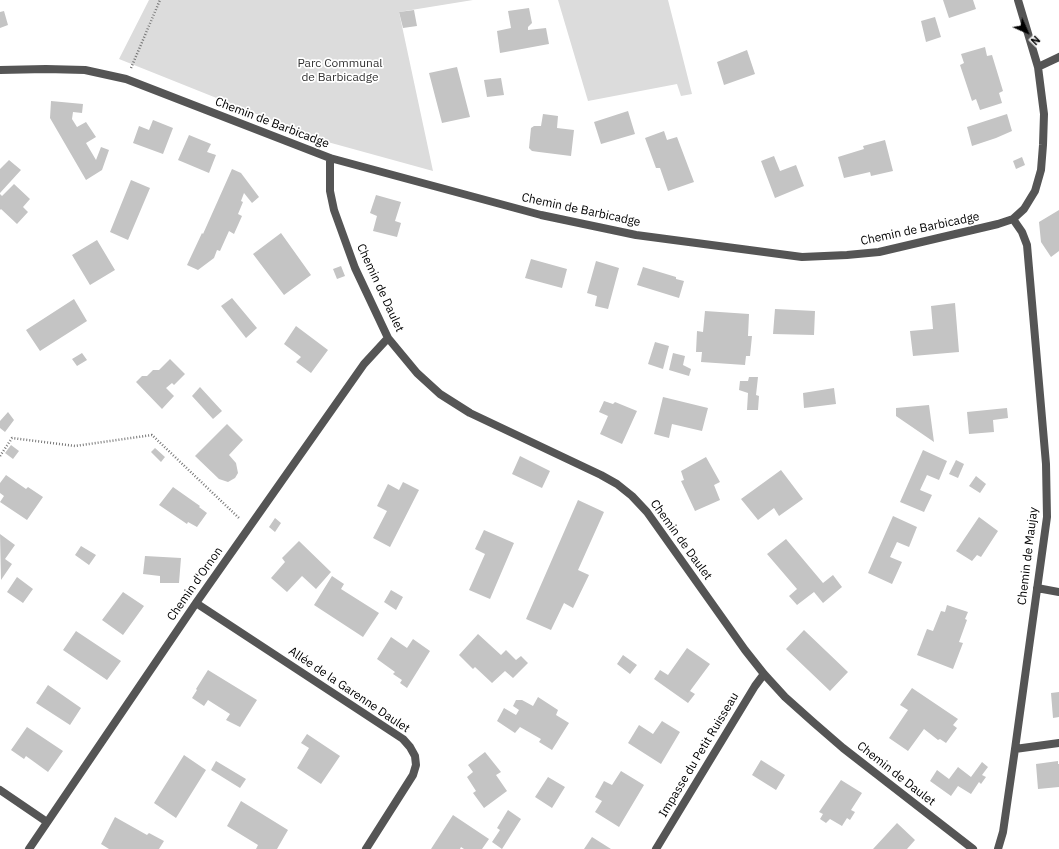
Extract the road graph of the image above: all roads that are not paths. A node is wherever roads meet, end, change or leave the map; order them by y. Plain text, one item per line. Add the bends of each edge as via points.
1 (1018, 0) edge
2 (1059, 57) edge
3 (1038, 67) junction
4 (0, 70) edge
5 (330, 158) junction
6 (1013, 219) junction
7 (388, 338) junction
8 (1036, 588) junction
9 (1059, 592) edge
10 (196, 603) junction
11 (764, 674) junction
12 (1059, 743) edge
13 (1016, 749) junction
14 (0, 790) edge
15 (47, 822) junction
16 (29, 849) edge
17 (366, 849) edge
18 (656, 849) edge
19 (973, 849) edge
20 (998, 849) edge

1 - 3 street, Chemin de Barbicadge
2 - 3 street
3 - 6 street, Chemin de Barbicadge via 1044,114 1041,170 1031,200
4 - 5 street, Chemin de Barbicadge via 85,70 126,79
5 - 6 street, Chemin de Barbicadge via 541,215 636,235 802,257 879,252
5 - 7 street, Chemin de Daulet via 330,191 334,210 355,268
6 - 8 street, Chemin de Maujay via 1027,245 1046,464 1047,517
7 - 10 street, Chemin d'Ornon via 364,364
7 - 11 street, Chemin de Daulet via 417,373 446,398 493,425 606,478 632,496 647,512
8 - 9 street
8 - 13 street, Chemin de Maujay
10 - 15 street, Chemin d'Ornon
10 - 17 street, Allée de la Garenne Daulet via 403,739 410,747 416,765 413,775
11 - 18 street, Impasse du Petit Ruisseau
11 - 19 street, Chemin de Daulet via 812,722
12 - 13 street
13 - 20 street, Chemin de Maujay
14 - 15 street
15 - 16 street, Chemin d'Ornon

